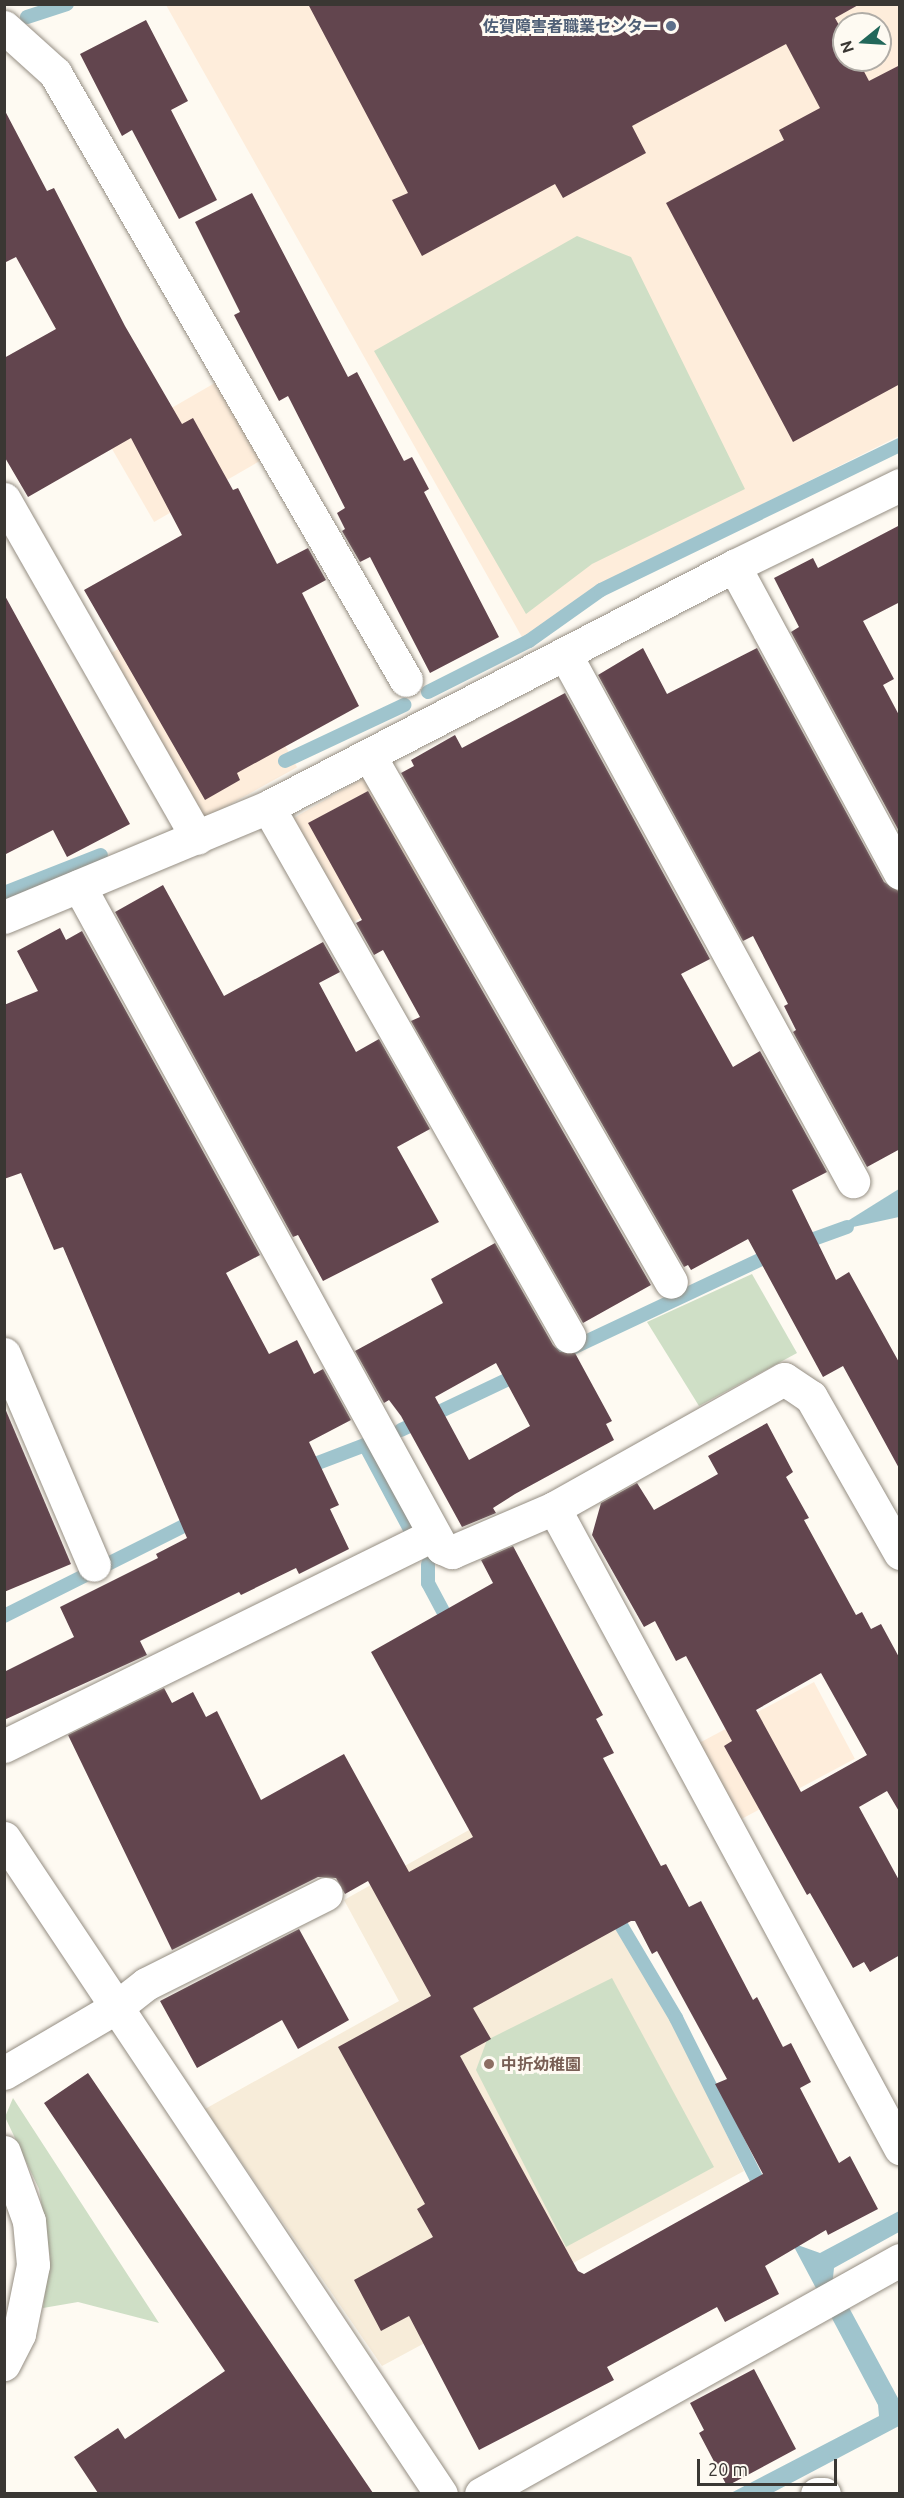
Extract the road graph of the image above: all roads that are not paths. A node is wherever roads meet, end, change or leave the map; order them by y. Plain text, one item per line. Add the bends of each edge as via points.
1 (4, 27) edge
2 (900, 485) edge
3 (4, 499) edge
4 (734, 566) junction
5 (565, 654) junction
6 (406, 680) dead end
7 (369, 755) junction
8 (268, 807) junction
9 (198, 838) junction
10 (900, 873) edge
11 (79, 886) junction
12 (4, 917) edge
13 (853, 1181) dead end
14 (671, 1282) dead end
15 (569, 1336) dead end
16 (4, 1354) edge
17 (554, 1508) junction
18 (434, 1534) junction
19 (900, 1553) edge
20 (94, 1565) dead end
21 (4, 1746) edge
22 (4, 1838) edge
23 (326, 1894) dead end
24 (118, 2006) junction
25 (4, 2073) edge
26 (900, 2148) edge
27 (4, 2152) edge
28 (900, 2260) edge
29 (4, 2364) edge
30 (441, 2493) edge
31 (481, 2493) edge
32 (817, 2493) edge
33 (824, 2493) edge

1 - 6 street via 54,73
2 - 4 street
3 - 9 street
4 - 5 street
4 - 10 street
5 - 7 street
5 - 13 street
7 - 8 street
7 - 14 street
8 - 9 street
8 - 15 street
9 - 11 street
11 - 12 street
11 - 18 street
16 - 20 street
17 - 18 street via 452,1552 442,1548
17 - 19 street via 784,1379 811,1397
17 - 26 street
18 - 21 street
22 - 24 street
23 - 24 street via 146,1984
24 - 25 street
24 - 30 street
27 - 29 street via 29,2221 33,2265 20,2334
28 - 31 street
32 - 33 street

